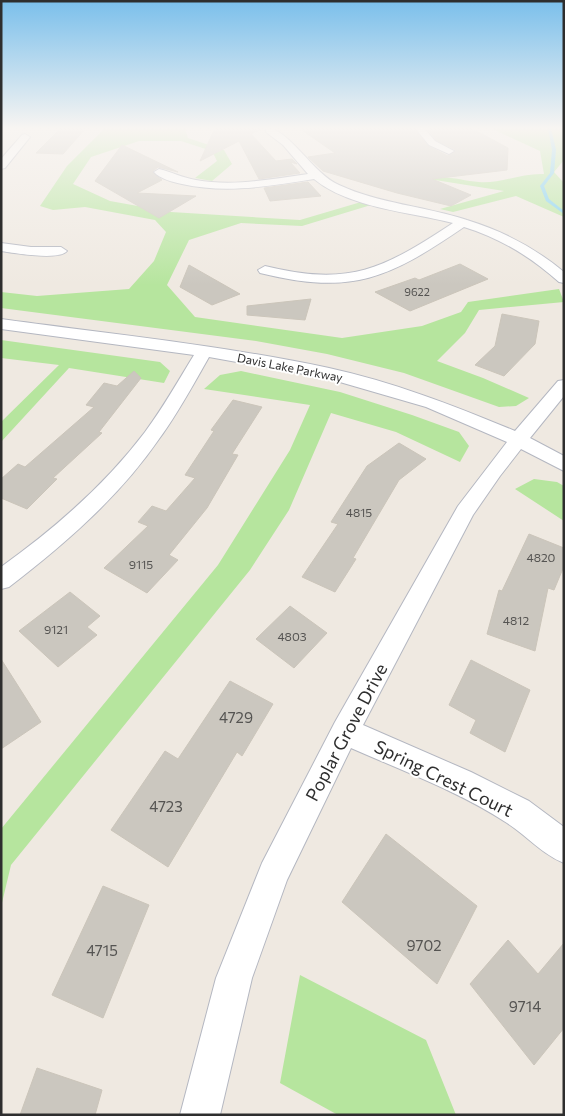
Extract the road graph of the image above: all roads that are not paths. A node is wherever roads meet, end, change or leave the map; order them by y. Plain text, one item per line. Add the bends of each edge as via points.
1 (179, 180) edge
2 (281, 180) edge
3 (322, 180) edge
4 (463, 222) junction
5 (1, 247) edge
6 (61, 251) dead end
7 (265, 270) dead end
8 (564, 279) edge
9 (1, 324) edge
10 (204, 352) junction
11 (564, 385) edge
12 (520, 440) junction
13 (564, 464) edge
14 (1, 580) edge
15 (345, 731) junction
16 (564, 846) edge
17 (200, 1115) edge

1 - 2 street via 214,186
3 - 4 street via 369,200
4 - 7 street via 379,271 327,278
4 - 8 street via 533,254
5 - 6 street
9 - 10 street, Davis Lake Parkway
10 - 12 street, Davis Lake Parkway via 329,373 382,387 432,403
10 - 14 street via 151,437 107,488
11 - 12 street, Poplar Grove Drive
12 - 13 street, Davis Lake Parkway
12 - 15 street, Poplar Grove Drive via 465,511
15 - 16 street, Spring Crest Court via 460,782 518,812
15 - 17 street, Poplar Grove Drive via 273,874 234,978

